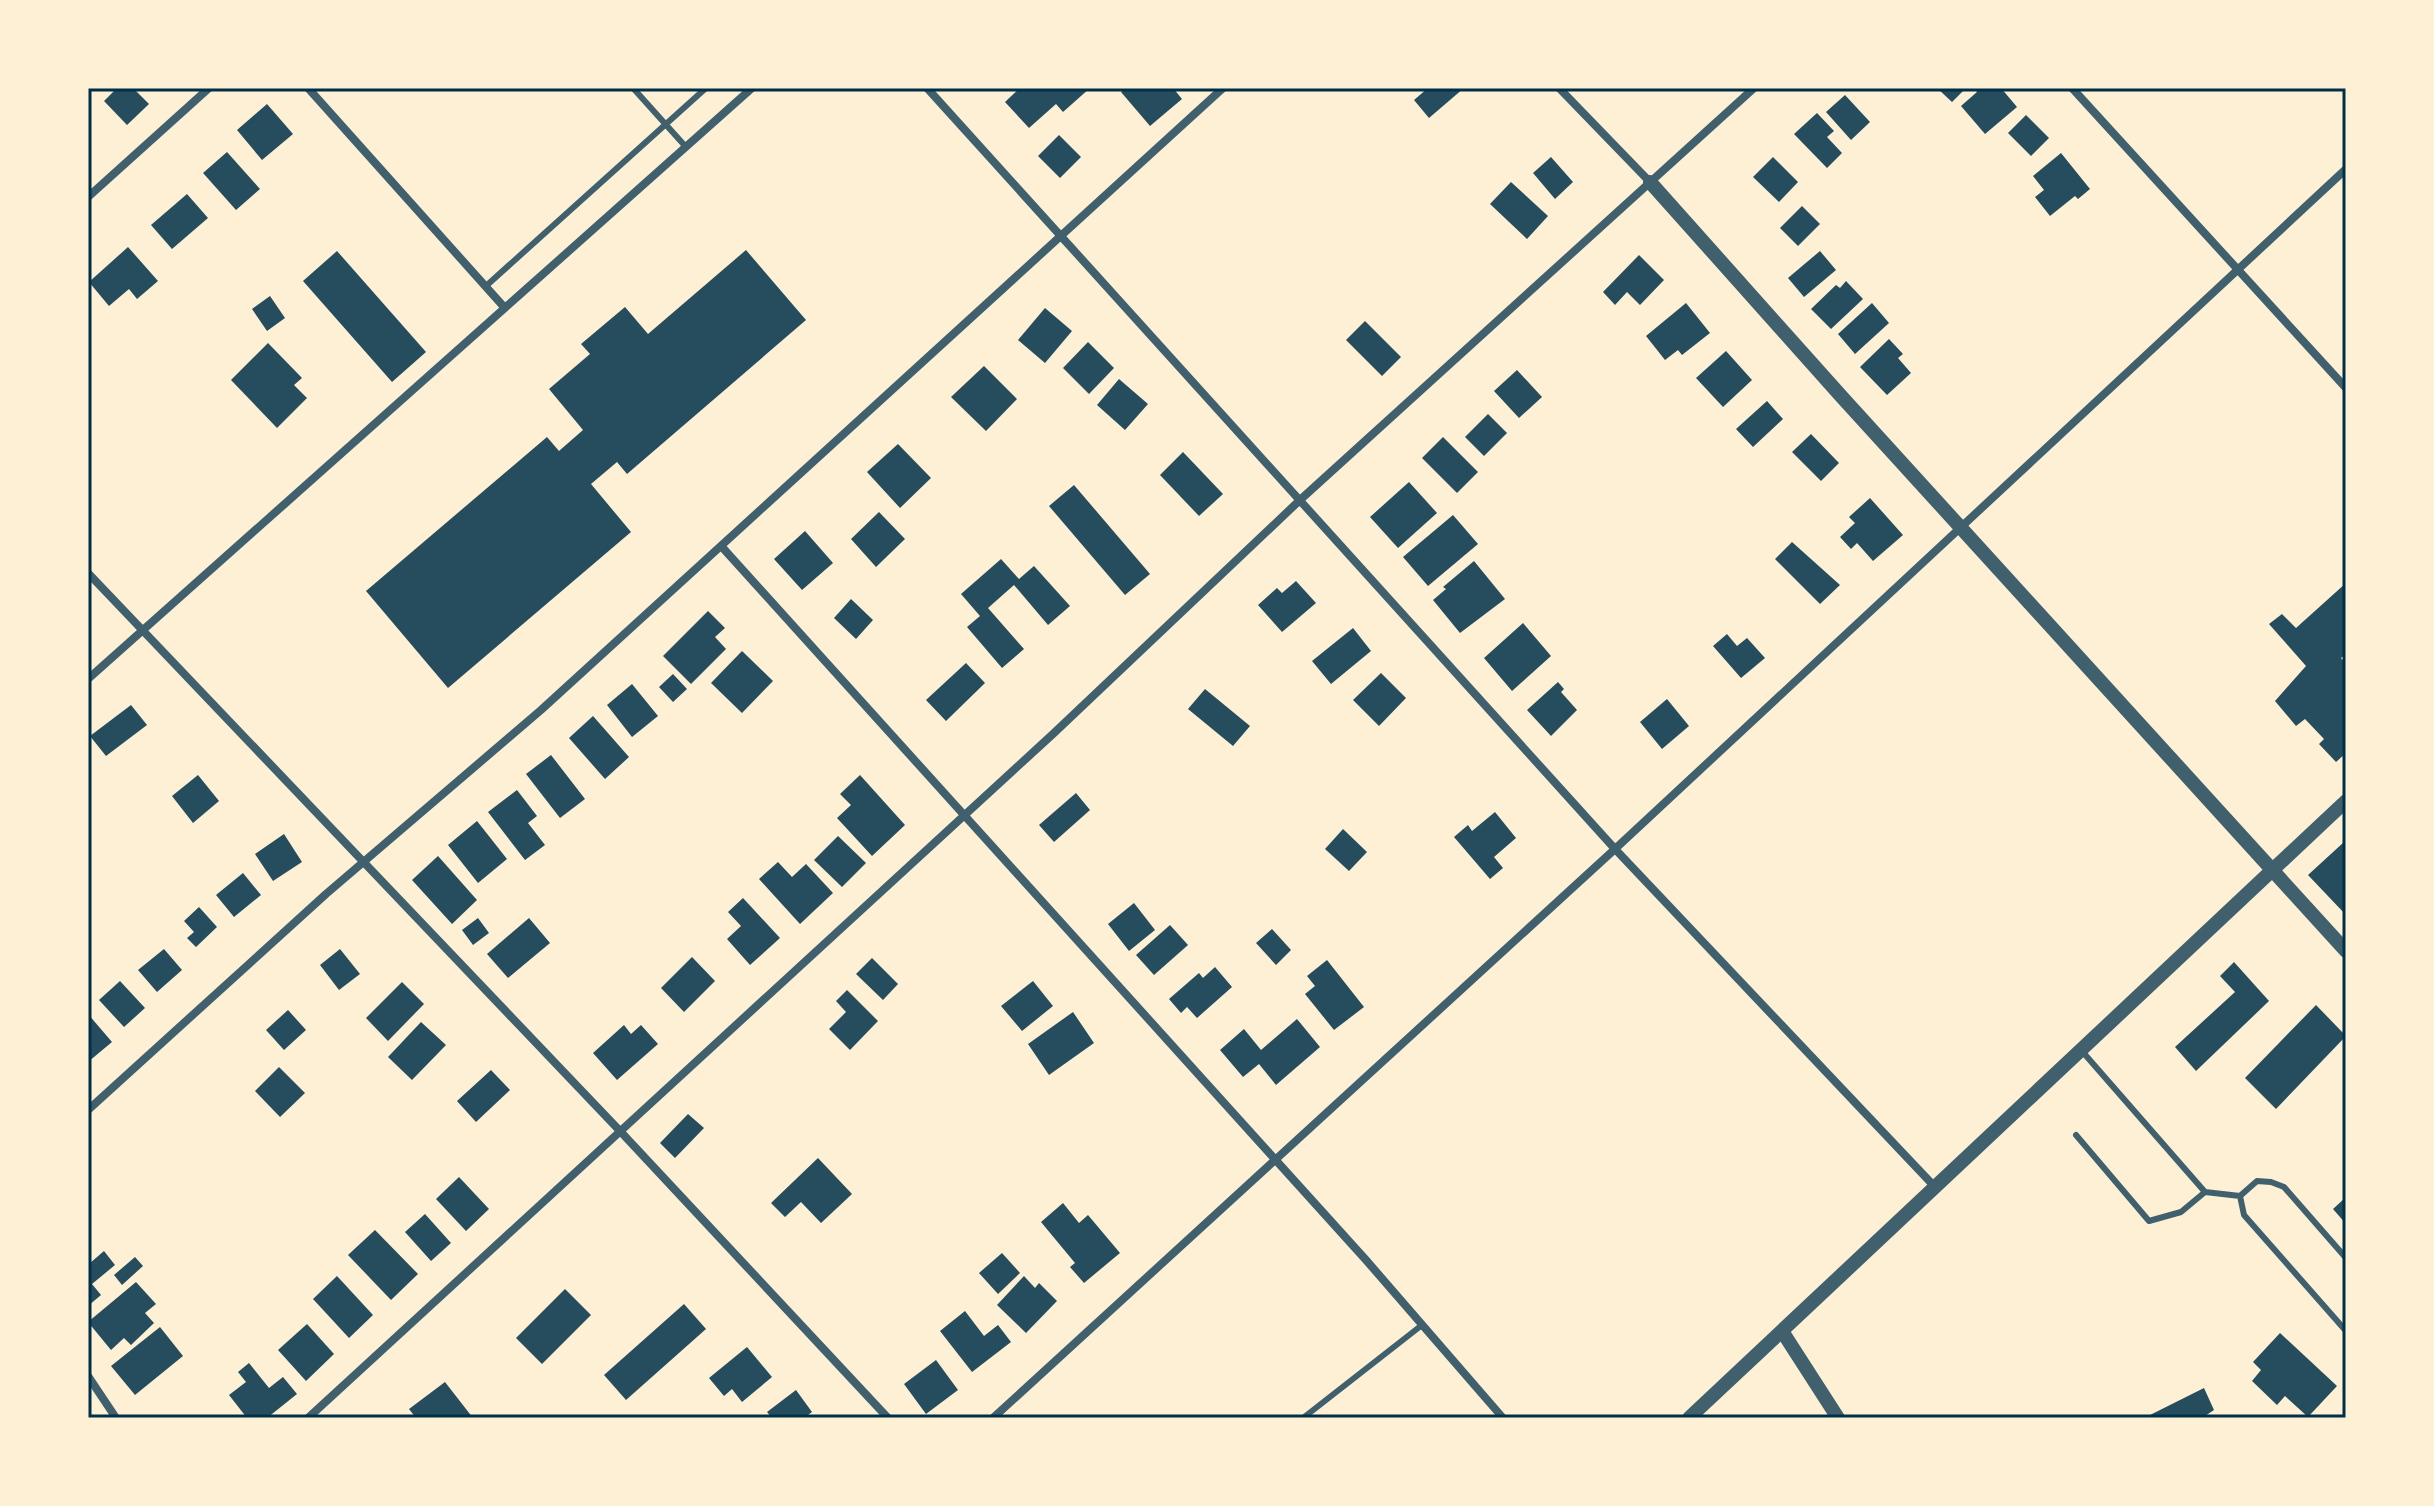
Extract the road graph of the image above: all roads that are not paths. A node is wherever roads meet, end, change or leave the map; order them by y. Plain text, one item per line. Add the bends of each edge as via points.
1 (209, 88) edge
2 (308, 88) edge
3 (633, 88) edge
4 (706, 88) edge
5 (752, 88) edge
6 (927, 88) edge
7 (1223, 88) edge
8 (1559, 88) edge
9 (1754, 88) edge
10 (2072, 88) edge
11 (666, 124) junction
12 (686, 147) junction
13 (2346, 169) edge
14 (1650, 182) junction
15 (88, 197) edge
16 (1062, 235) junction
17 (2236, 271) junction
18 (486, 286) junction
19 (504, 307) junction
20 (2346, 388) edge
21 (1300, 500) junction
22 (1961, 525) junction
23 (722, 547) junction
24 (88, 573) edge
25 (143, 630) junction
26 (88, 679) edge
27 (2346, 801) edge
28 (962, 815) junction
29 (1615, 849) junction
30 (364, 863) junction
31 (2273, 870) junction
32 (2346, 951) edge
33 (2081, 1050) junction
34 (88, 1110) edge
35 (620, 1131) junction
36 (2076, 1135) dead end
37 (1274, 1159) junction
38 (1935, 1187) junction
39 (2205, 1192) junction
40 (2240, 1196) junction
41 (2346, 1258) edge
42 (1422, 1325) junction
43 (1782, 1331) junction
44 (2346, 1331) edge
45 (88, 1376) edge
46 (116, 1418) edge
47 (308, 1418) edge
48 (888, 1418) edge
49 (993, 1418) edge
50 (1303, 1418) edge
51 (1503, 1418) edge
52 (1689, 1418) edge
53 (1838, 1418) edge

1 - 15 street
2 - 18 street
3 - 11 lane
4 - 11 lane
5 - 12 street
6 - 16 street
7 - 16 street
8 - 14 street
9 - 14 street
10 - 17 street
11 - 12 lane
11 - 18 lane
12 - 19 street
13 - 17 street
14 - 21 street
14 - 22 street
16 - 21 street
16 - 23 street
17 - 20 street
17 - 22 street
18 - 19 street
19 - 25 street
21 - 28 street
21 - 29 street
22 - 29 street
22 - 31 street
23 - 28 street
23 - 30 street
24 - 25 street
25 - 26 street
25 - 30 street
27 - 31 street
28 - 35 street
28 - 37 street
29 - 37 street
29 - 38 street
30 - 34 street
30 - 35 street
31 - 32 street
31 - 33 street
33 - 38 street
33 - 39 lane
35 - 47 street
35 - 48 street
36 - 39 lane via 2149,1221 2181,1212
37 - 42 street
37 - 49 street
38 - 43 street
39 - 40 lane
40 - 41 lane via 2257,1181 2284,1187
40 - 44 lane via 2244,1215
42 - 50 lane
42 - 51 street
43 - 52 street
43 - 53 street
45 - 46 street

